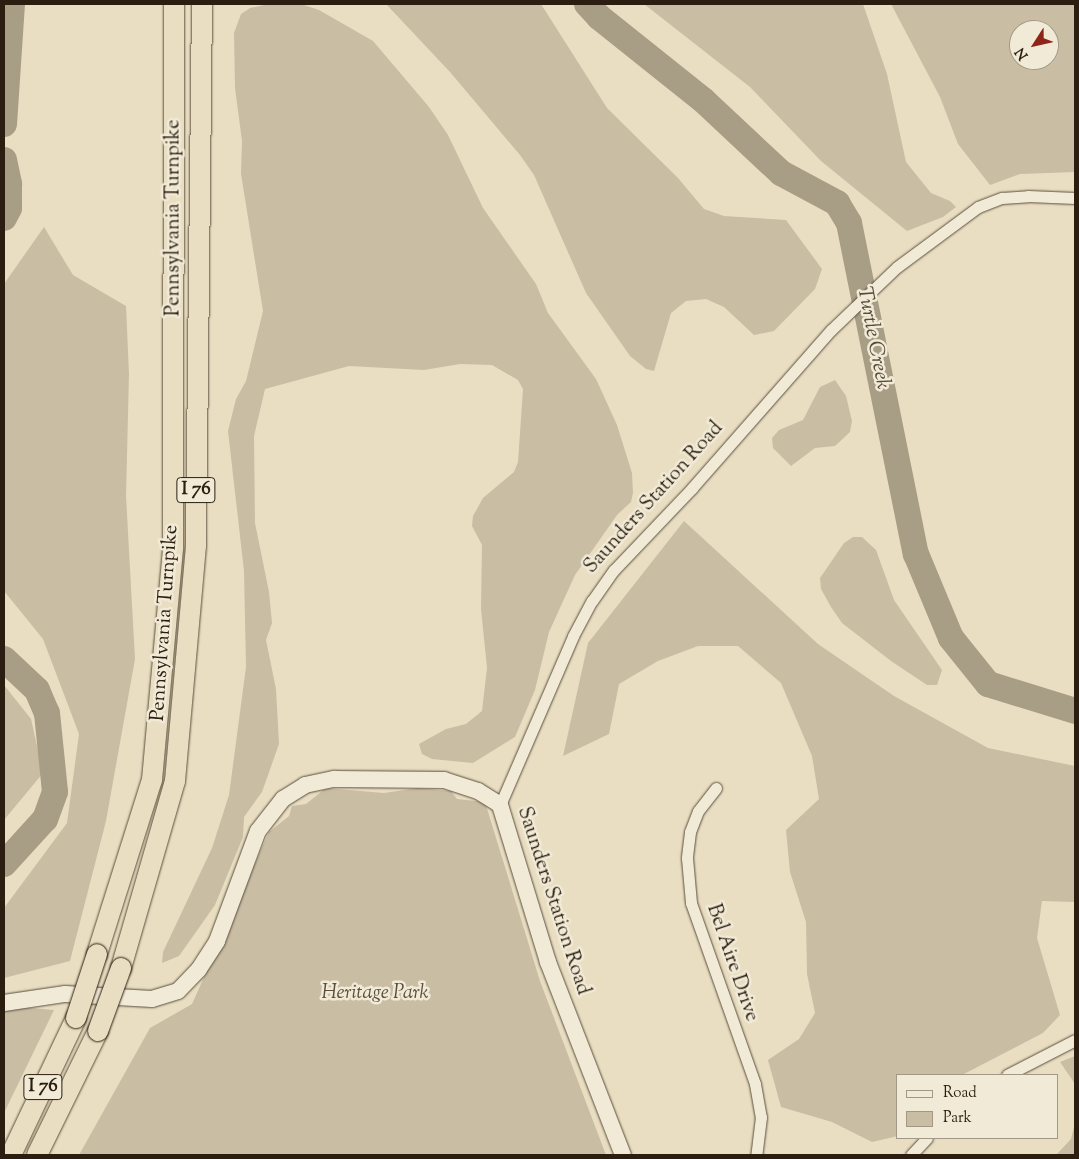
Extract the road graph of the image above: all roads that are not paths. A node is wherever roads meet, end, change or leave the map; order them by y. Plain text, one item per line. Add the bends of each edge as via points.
1 (202, 4) edge
2 (174, 5) edge
3 (1075, 198) edge
4 (716, 788) dead end
5 (500, 805) junction
6 (4, 1003) edge
7 (1075, 1040) edge
8 (1010, 1074) edge
9 (926, 1139) edge
10 (11, 1155) edge
11 (37, 1155) edge
12 (623, 1155) edge
13 (756, 1155) edge
14 (911, 1155) edge

1 - 11 highway, Pennsylvania Turnpike / I 76, bridge via 196,546 175,781 121,968 98,1031
2 - 10 highway, Pennsylvania Turnpike / I 76, bridge via 174,547 152,780 76,1018
3 - 5 street, Saunders Station Road via 1002,198 978,207 898,267 831,330 692,488 614,570 592,601 573,636
4 - 13 street, Bel Aire Drive via 698,811 690,832 687,858 691,903 755,1084 762,1117
5 - 6 street via 478,791 444,780 334,779 304,785 283,799 258,831 217,941 199,969 178,991 152,999 65,994
5 - 12 street, Saunders Station Road via 548,962
7 - 8 street
9 - 14 street

